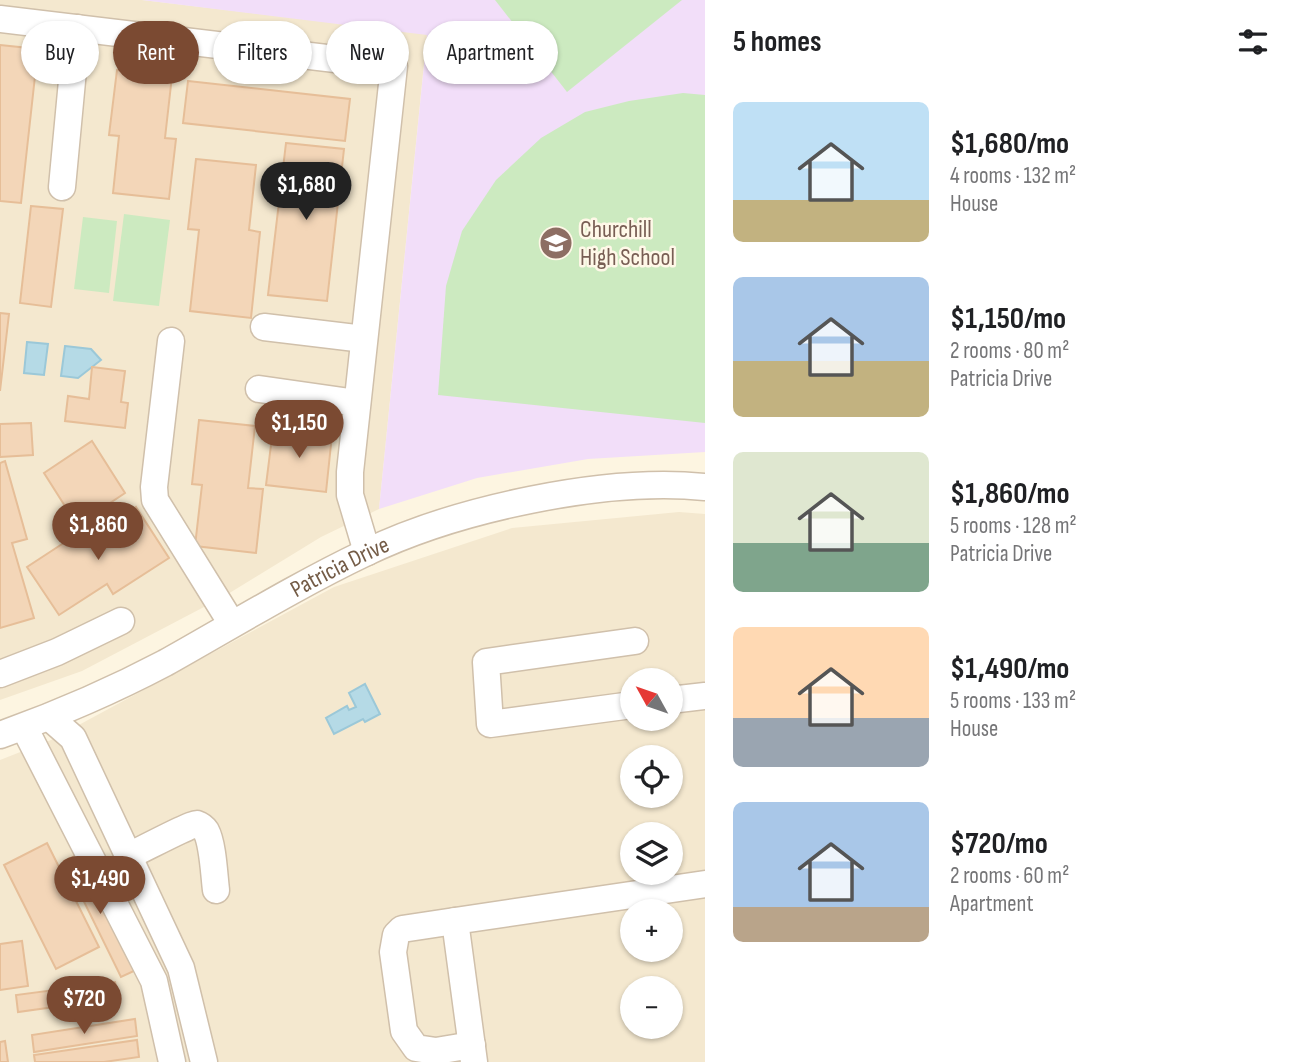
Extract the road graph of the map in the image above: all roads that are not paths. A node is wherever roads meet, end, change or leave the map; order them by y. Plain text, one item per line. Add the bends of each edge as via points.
1 (0, 19) edge
2 (21, 21) edge
3 (99, 31) edge
4 (72, 84) edge
5 (62, 187) dead end
6 (264, 327) dead end
7 (364, 339) junction
8 (170, 341) dead end
9 (259, 388) dead end
10 (357, 403) junction
11 (705, 486) edge
12 (367, 552) junction
13 (121, 621) dead end
14 (232, 624) junction
15 (635, 640) dead end
16 (0, 674) edge
17 (705, 696) edge
18 (683, 699) edge
19 (620, 707) edge
20 (49, 717) junction
21 (12, 731) edge
22 (128, 856) junction
23 (705, 884) edge
24 (216, 890) dead end
25 (455, 921) junction
26 (473, 1054) edge
27 (172, 1062) edge
28 (204, 1062) edge

1 - 2 street
3 - 7 street via 394,66
4 - 5 street
6 - 7 street
7 - 10 street
8 - 14 street via 155,500
9 - 10 street
10 - 12 street via 350,495
11 - 12 street, Patricia Drive via 587,490 438,525
12 - 14 street, Patricia Drive
13 - 16 street
14 - 20 street, Patricia Drive via 163,663
15 - 19 street via 486,662 491,724
17 - 18 street
20 - 21 street, Patricia Drive
20 - 22 street via 73,738
21 - 27 street via 154,981
22 - 24 street via 184,828 200,825 206,831
22 - 28 street via 181,968
23 - 25 street
25 - 26 street
25 - 26 street via 402,929 393,952 404,1031 416,1048

